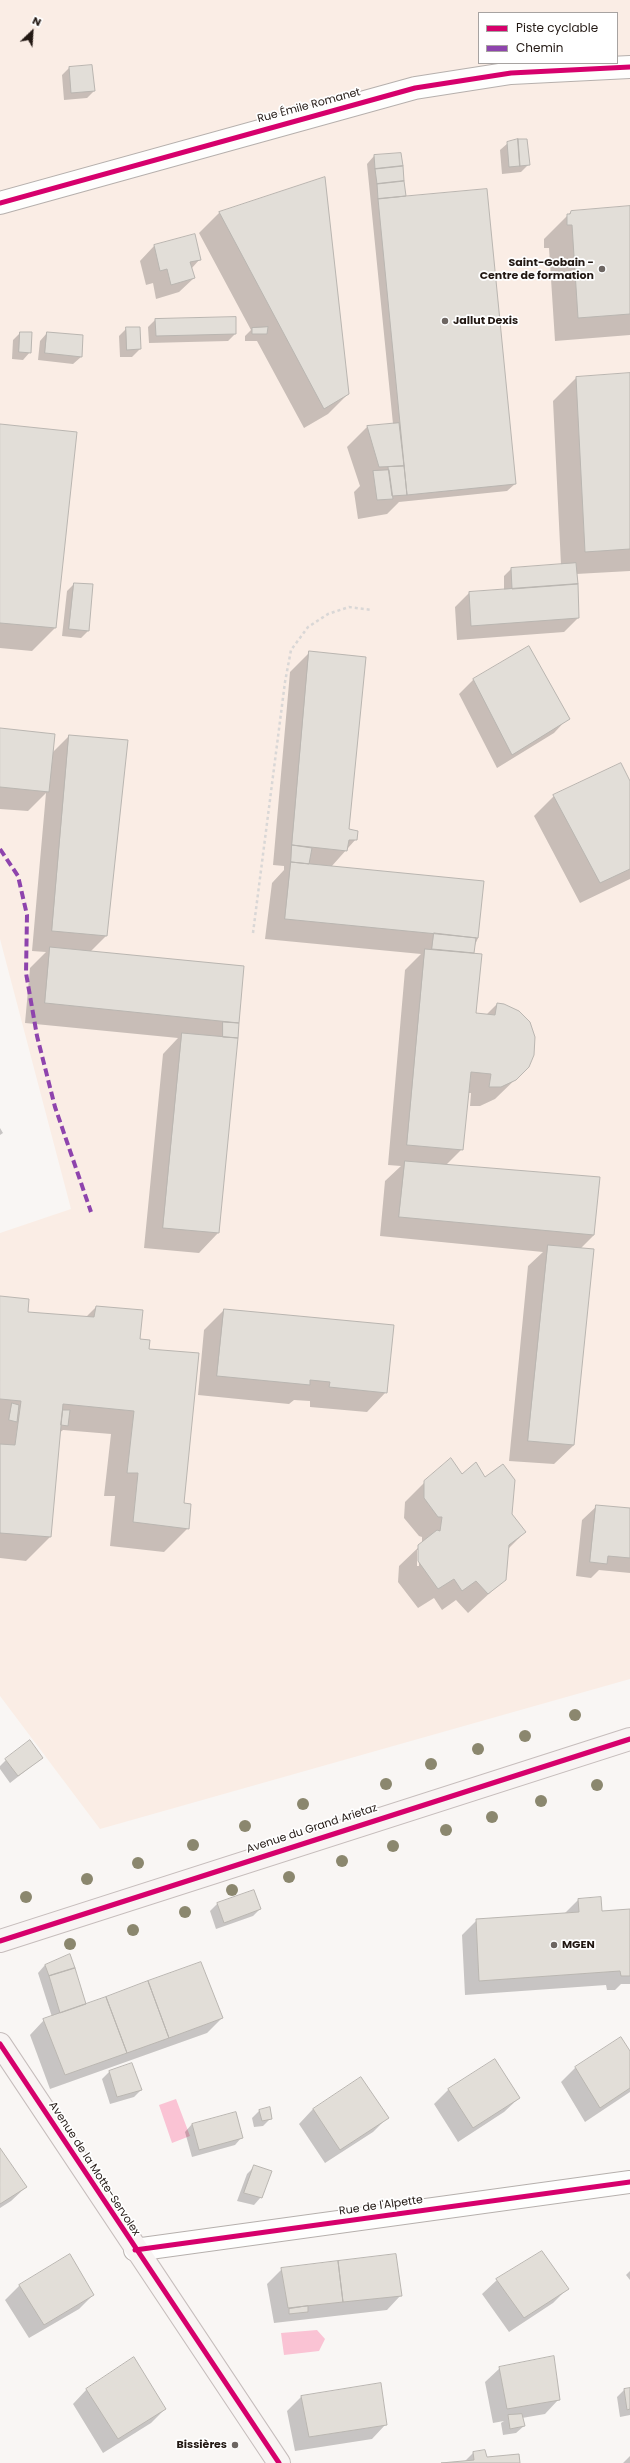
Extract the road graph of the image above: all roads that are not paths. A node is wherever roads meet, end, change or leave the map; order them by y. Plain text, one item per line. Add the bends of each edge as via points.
1 (630, 67) edge
2 (0, 203) edge
3 (630, 1738) edge
4 (0, 1940) edge
5 (0, 2044) edge
6 (630, 2182) edge
7 (135, 2250) junction
8 (279, 2463) edge

1 - 2 street, Rue Émile Romanet via 511,72 415,88
3 - 4 main road, Avenue du Grand Arietaz
5 - 7 main road, Avenue de la Motte-Servolex
6 - 7 street, Rue de l'Alpette
7 - 8 main road, Avenue de la Motte-Servolex

